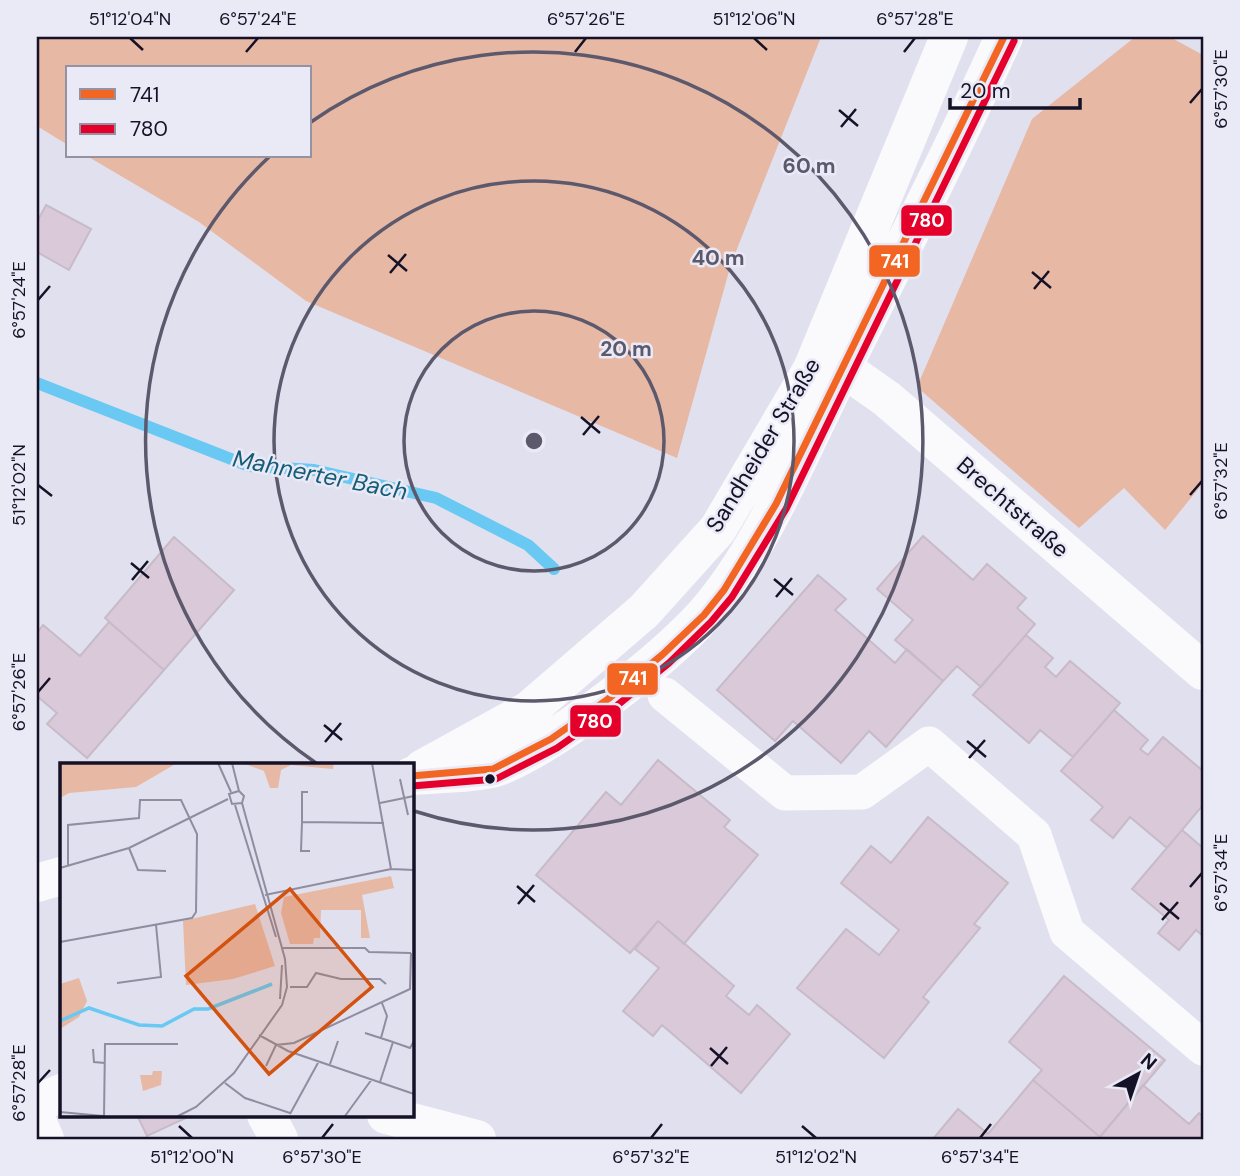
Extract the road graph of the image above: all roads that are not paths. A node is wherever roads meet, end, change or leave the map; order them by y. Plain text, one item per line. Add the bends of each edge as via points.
1 (949, 37) edge
2 (1004, 37) edge
3 (827, 368) junction
4 (1203, 671) edge
5 (665, 695) dead end
6 (413, 775) edge
7 (60, 876) edge
8 (37, 883) edge
9 (1203, 1048) edge
10 (60, 1093) edge
11 (37, 1104) edge
12 (267, 1116) edge
13 (390, 1116) edge
14 (37, 1121) edge
15 (45, 1139) edge
16 (279, 1139) edge
17 (477, 1139) edge

1 - 3 street, Sandheider Straße
2 - 3 street, Sandheider Straße via 960,133
3 - 4 street, Brechtstraße via 887,398
3 - 6 street, Sandheider Straße via 740,567 704,615 640,672 560,733 499,767
5 - 9 street via 785,793 862,792 929,744 1034,835 1067,932
7 - 8 street
10 - 11 street
12 - 16 street
13 - 17 street
14 - 15 street

